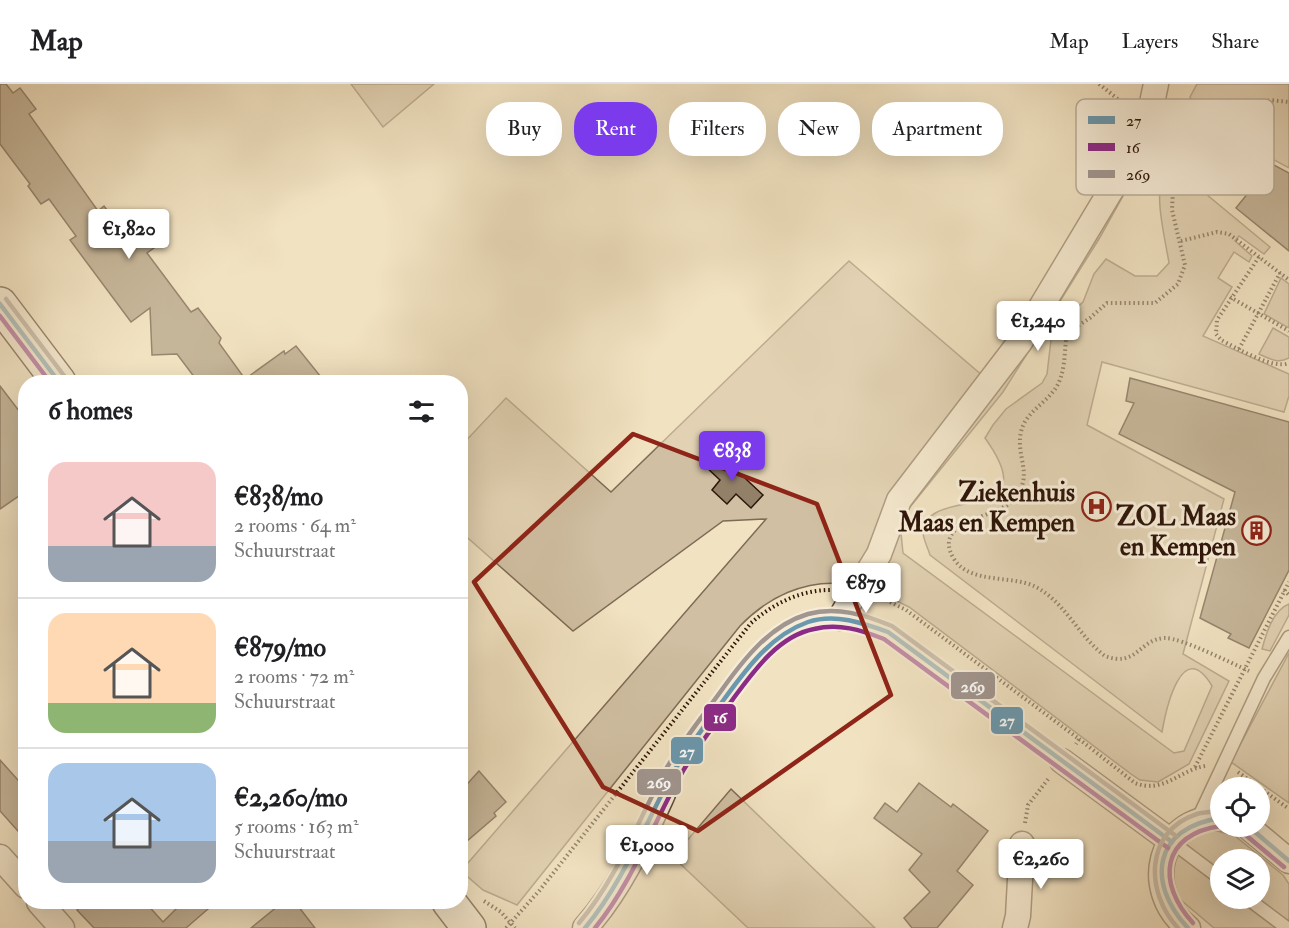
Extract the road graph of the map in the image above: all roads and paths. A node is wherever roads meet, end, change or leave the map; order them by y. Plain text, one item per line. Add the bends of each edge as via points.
1 (1099, 84) edge
2 (1156, 84) edge
3 (1116, 99) edge
4 (1153, 99) edge
5 (1274, 100) edge
6 (1289, 102) edge
7 (1108, 195) edge
8 (1173, 195) edge
9 (1181, 241) junction
10 (1259, 257) junction
11 (1280, 273) junction
12 (1289, 280) edge
13 (1230, 297) junction
14 (0, 304) edge
15 (1258, 315) junction
16 (1289, 331) edge
17 (1239, 349) junction
18 (1289, 363) edge
19 (55, 375) edge
20 (1289, 582) edge
21 (856, 590) junction
22 (1284, 590) junction
23 (1289, 595) edge
24 (840, 618) junction
25 (1289, 637) edge
26 (1245, 669) junction
27 (1264, 678) junction
28 (1080, 739) junction
29 (1064, 759) junction
30 (1221, 765) junction
31 (1196, 768) junction
32 (663, 794) joint
33 (1289, 808) edge
34 (1210, 821) edge
35 (1196, 824) junction
36 (1260, 837) edge
37 (1172, 842) junction
38 (1022, 844) joint
39 (0, 857) edge
40 (1289, 861) edge
41 (1210, 871) edge
42 (18, 877) edge
43 (45, 909) edge
44 (454, 909) edge
45 (1262, 909) edge
46 (62, 928) edge
47 (469, 928) edge
48 (506, 928) edge
49 (585, 928) edge
50 (1015, 928) edge
51 (1188, 928) edge
52 (1287, 928) edge

1 - 3 path
2 - 4 street
5 - 6 path
7 - 21 street via 1020,342 899,500 879,554
8 - 9 path via 1172,210
9 - 10 path via 1223,232
9 - 26 path via 1185,265 1178,284 1155,303 1107,303 1067,333 1060,379 1021,431 1025,469 1017,495 997,512 963,523 952,537 951,551 966,570 1043,591 1105,656 1132,657 1153,641 1170,639
10 - 11 path
10 - 13 path
11 - 12 path
11 - 15 path
13 - 15 path
13 - 17 path via 1216,320 1215,331 1221,340
14 - 19 main road
15 - 16 path
15 - 17 path
17 - 18 path via 1277,365
20 - 22 path
21 - 24 street
21 - 28 path via 906,610
21 - 48 path via 824,590 794,596 751,623
22 - 23 path
22 - 26 path
24 - 29 lane via 864,621 888,632
24 - 32 lane via 806,623 786,632 750,662 672,773
25 - 27 lane
26 - 27 path
26 - 31 path
27 - 30 lane
28 - 29 path
28 - 31 path via 1144,787 1165,784
29 - 37 street
29 - 38 path via 1028,806
30 - 31 path
30 - 33 path via 1249,778
30 - 35 lane
32 - 49 street via 626,871 604,907
34 - 35 street
35 - 37 street
36 - 40 street
37 - 41 lane
37 - 51 street via 1161,863 1160,885 1167,905
38 - 50 street
39 - 42 street
43 - 46 street
44 - 47 main road
45 - 52 lane

